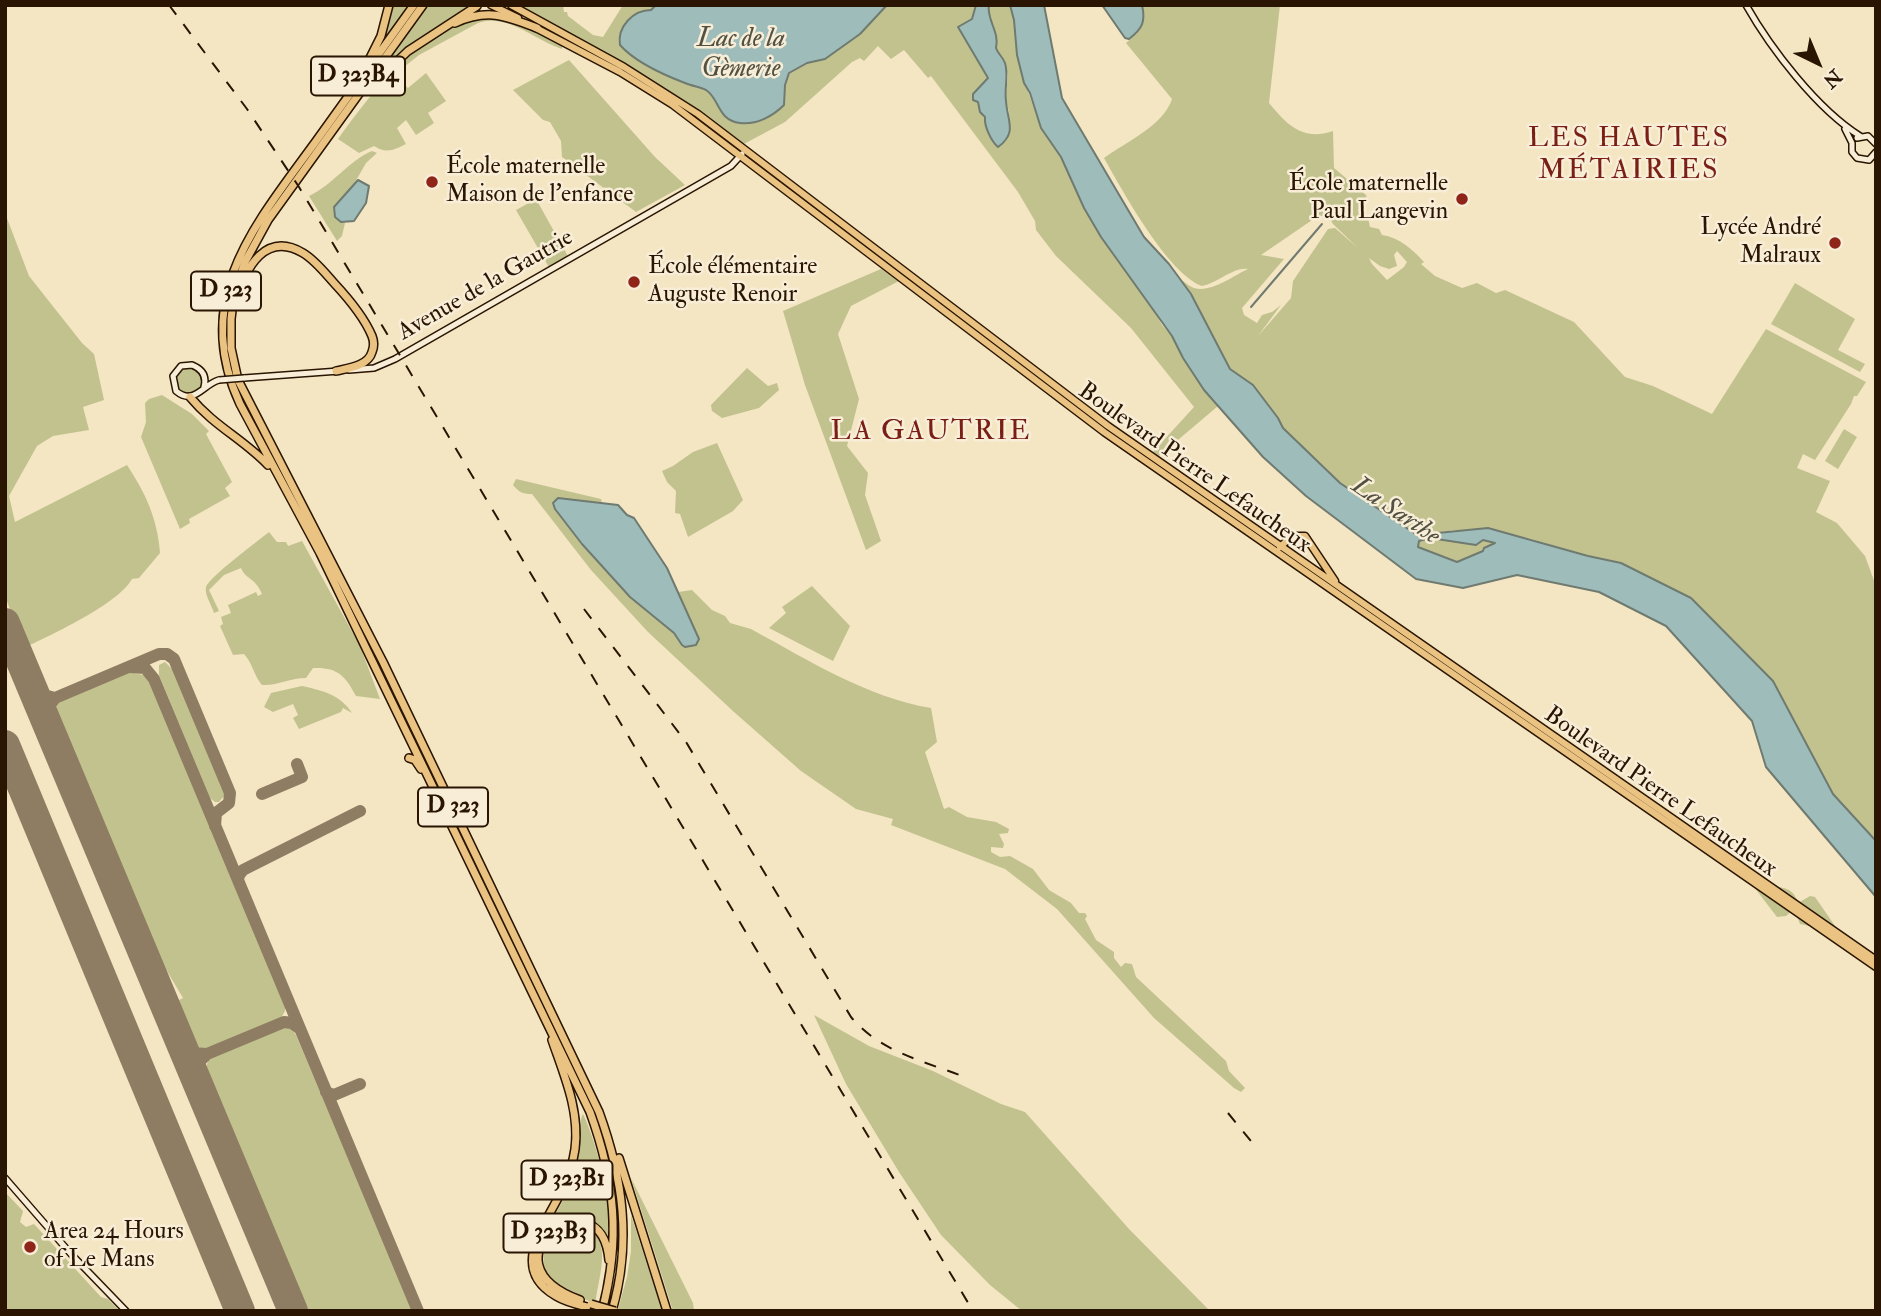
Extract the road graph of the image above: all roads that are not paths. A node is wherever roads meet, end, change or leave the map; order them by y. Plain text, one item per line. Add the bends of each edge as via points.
1 (389, 5) edge
2 (414, 5) edge
3 (423, 5) edge
4 (491, 5) edge
5 (511, 5) edge
6 (1746, 5) edge
7 (476, 6) edge
8 (537, 28) junction
9 (564, 35) junction
10 (424, 40) junction
11 (570, 45) junction
12 (338, 123) junction
13 (1844, 126) junction
14 (1860, 136) junction
15 (316, 141) junction
16 (1852, 143) junction
17 (1876, 144) edge
18 (743, 153) junction
19 (1875, 154) edge
20 (1869, 160) junction
21 (1876, 164) edge
22 (232, 356) junction
23 (336, 371) junction
24 (204, 376) junction
25 (219, 380) junction
26 (204, 387) junction
27 (190, 397) junction
28 (276, 472) junction
29 (1279, 549) junction
30 (1343, 590) junction
31 (366, 646) junction
32 (387, 702) dead end
33 (409, 758) dead end
34 (484, 891) junction
35 (1796, 906) junction
36 (1876, 960) edge
37 (1876, 967) edge
38 (544, 1016) junction
39 (580, 1069) junction
40 (5, 1178) edge
41 (610, 1276) junction
42 (590, 1306) junction
43 (126, 1311) edge
44 (602, 1311) edge
45 (614, 1311) edge
46 (667, 1311) edge

1 - 15 highway, D 323B4 via 372,56
2 - 15 highway, D 323
3 - 12 highway, D 323
4 - 7 main road
4 - 8 main road, Boulevard Pierre Lefaucheux
5 - 9 main road, Boulevard Pierre Lefaucheux
6 - 13 street via 1778,55
7 - 10 highway
8 - 10 highway via 494,13 480,14
8 - 11 main road, Boulevard Pierre Lefaucheux
9 - 11 main road
9 - 18 main road, Boulevard Pierre Lefaucheux via 660,89
10 - 12 highway via 382,74
11 - 18 main road, Boulevard Pierre Lefaucheux
12 - 22 highway, D 323 via 268,220 245,262 232,307
13 - 14 street
13 - 16 street
14 - 16 street
14 - 17 street via 1870,137
15 - 28 highway, D 323 via 249,237 224,300 223,352 231,385
16 - 20 street via 1854,156
18 - 23 street, Avenue de la Gautrie via 731,166 395,359 370,369
18 - 29 main road, Boulevard Pierre Lefaucheux
19 - 20 street
20 - 21 street
22 - 23 highway via 235,310 244,281 258,257 269,248 282,246 303,253 320,268 349,299 371,334 373,349 368,359
22 - 39 highway, D 323 via 253,411 383,662
23 - 25 street, Avenue de la Gautrie, bridge
24 - 25 street, Avenue de la Gautrie
24 - 26 street
24 - 27 street via 192,365 175,372 176,391
25 - 26 street, Avenue de la Gautrie
26 - 27 street
27 - 28 highway via 208,418
28 - 31 highway, D 323
29 - 30 main road, Boulevard Pierre Lefaucheux
29 - 30 main road via 1292,536 1305,536
29 - 35 main road, Boulevard Pierre Lefaucheux
30 - 35 main road, Boulevard Pierre Lefaucheux
31 - 32 highway
31 - 34 highway, D 323
33 - 34 highway via 419,766
34 - 38 highway, D 323
35 - 36 main road, Boulevard Pierre Lefaucheux
35 - 37 main road, Boulevard Pierre Lefaucheux
38 - 41 highway, D 323 via 601,1141 613,1193 615,1236
38 - 42 highway, D 323B1 via 576,1125 565,1185 534,1244 533,1265 537,1278 550,1292
39 - 45 highway, D 323 via 606,1131 623,1200 624,1240
39 - 46 highway via 613,1140
40 - 43 street
41 - 42 highway, D 323B3 via 608,1247 594,1228 566,1223 547,1235 538,1257 545,1277 563,1293
41 - 44 highway, D 323
42 - 44 highway, bridge
42 - 45 highway, bridge

